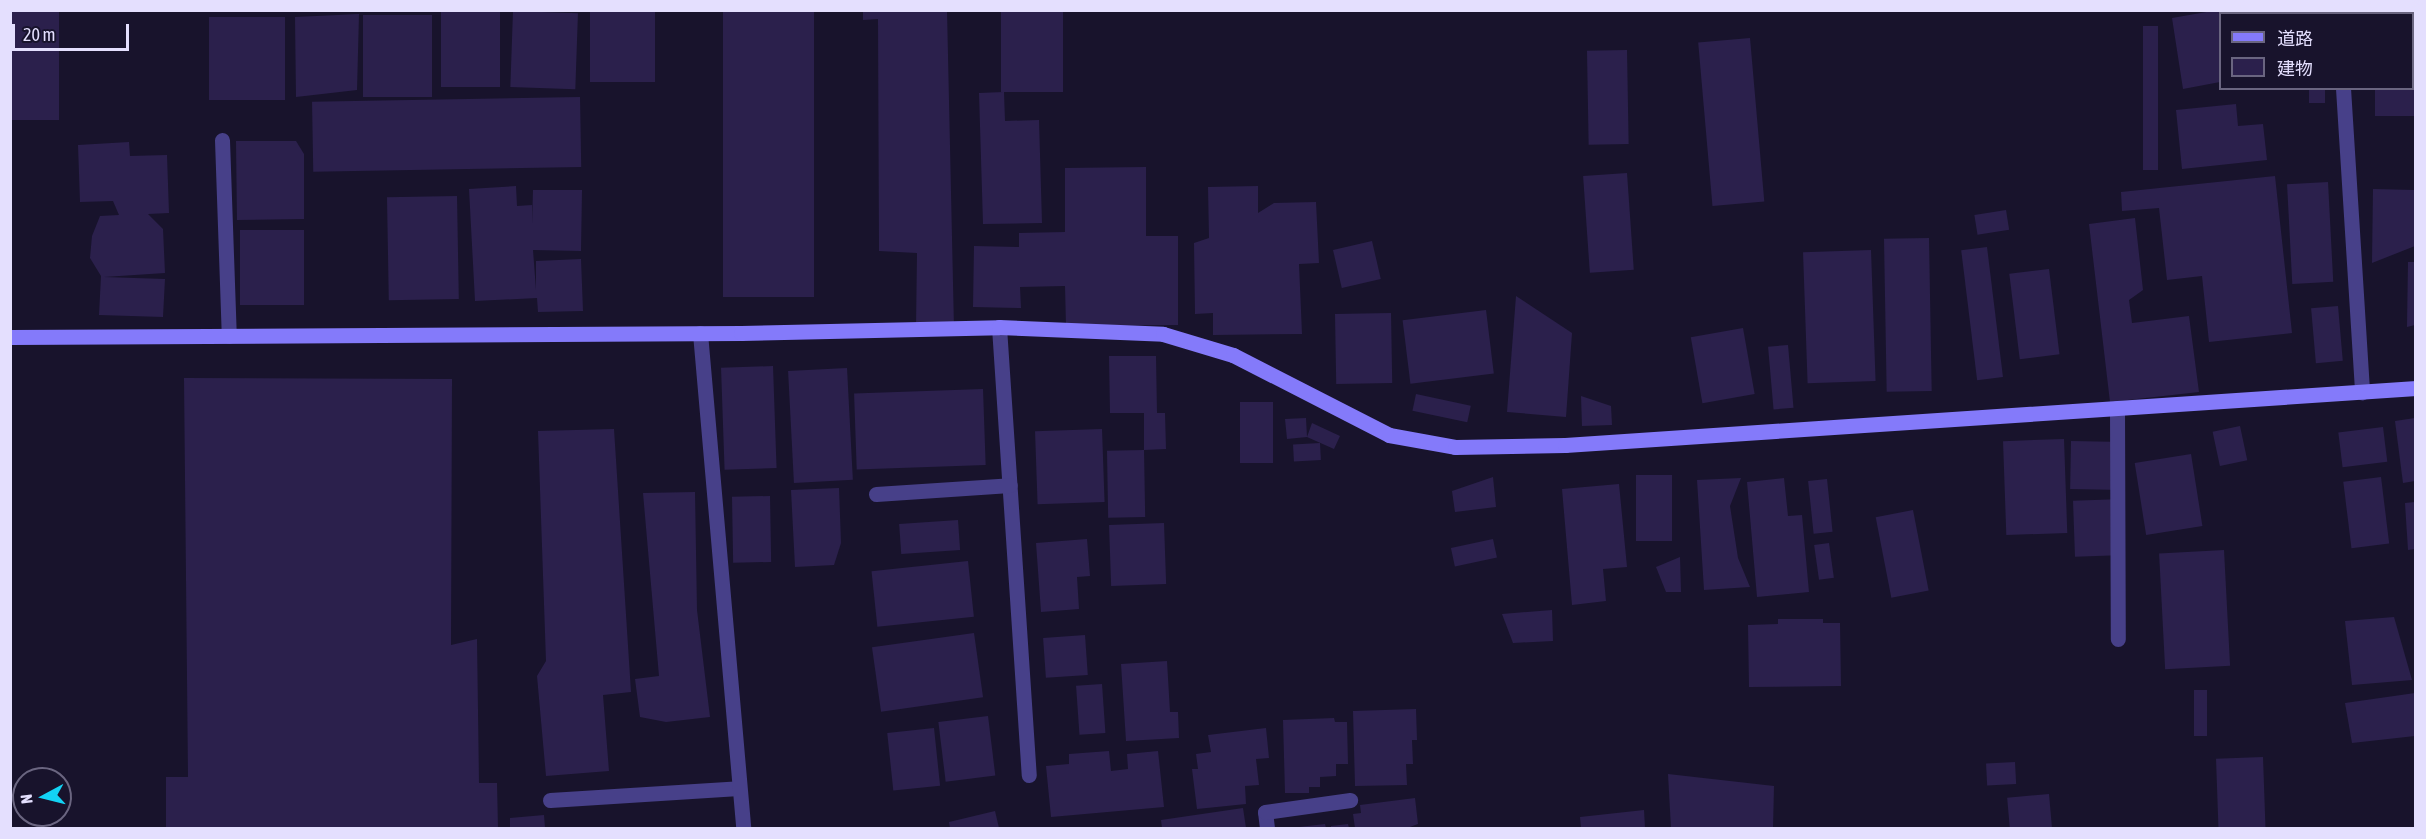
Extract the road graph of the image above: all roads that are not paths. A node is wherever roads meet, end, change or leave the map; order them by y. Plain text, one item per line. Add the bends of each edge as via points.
1 (2343, 90) edge
2 (222, 140) dead end
3 (999, 327) junction
4 (700, 333) junction
5 (229, 336) junction
6 (10, 337) edge
7 (2415, 388) edge
8 (2362, 392) junction
9 (2117, 408) junction
10 (1010, 485) junction
11 (876, 494) dead end
12 (2118, 639) dead end
13 (1029, 775) dead end
14 (739, 788) junction
15 (550, 800) dead end
16 (1350, 800) dead end
17 (743, 828) edge
18 (1267, 828) edge

1 - 8 street
2 - 5 street
3 - 4 street
3 - 9 street via 1163,334 1233,355 1389,435 1455,447 1564,445
3 - 10 street
4 - 5 street
4 - 14 street
5 - 6 street
7 - 8 street
8 - 9 street
9 - 12 street
10 - 11 street
10 - 13 street
14 - 15 street
14 - 17 street
16 - 18 street via 1265,812

